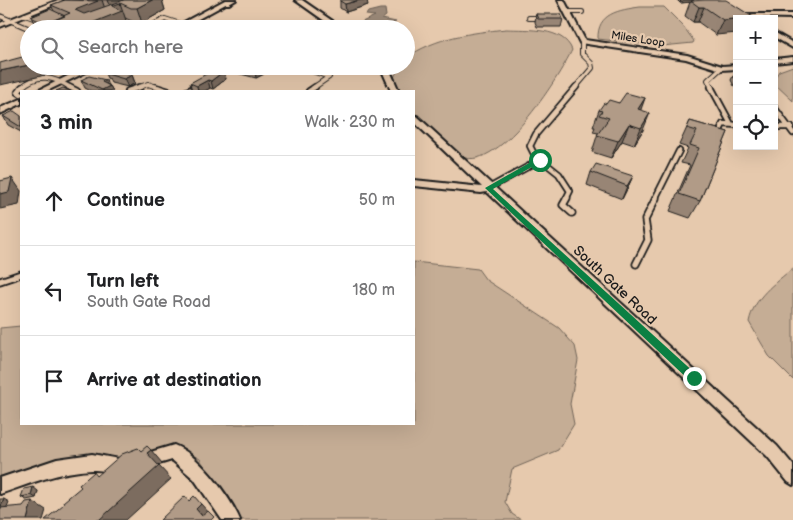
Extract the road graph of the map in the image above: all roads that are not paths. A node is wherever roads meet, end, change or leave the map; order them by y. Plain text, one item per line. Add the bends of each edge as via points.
1 (64, 0) edge
2 (298, 0) edge
3 (561, 0) edge
4 (231, 1) edge
5 (738, 11) edge
6 (582, 12) dead end
7 (25, 15) junction
8 (745, 15) edge
9 (0, 16) edge
10 (566, 16) junction
11 (778, 16) edge
12 (793, 16) edge
13 (529, 18) dead end
14 (545, 18) edge
15 (47, 19) edge
16 (11, 20) junction
17 (193, 20) edge
18 (328, 20) edge
19 (0, 24) edge
20 (20, 24) edge
21 (778, 37) edge
22 (582, 42) junction
23 (793, 46) edge
24 (793, 59) edge
25 (778, 61) edge
26 (733, 67) edge
27 (721, 68) junction
28 (75, 75) edge
29 (217, 75) edge
30 (324, 75) edge
31 (388, 75) edge
32 (210, 79) edge
33 (60, 82) junction
34 (202, 83) edge
35 (44, 90) edge
36 (75, 90) edge
37 (131, 90) edge
38 (166, 90) edge
39 (189, 90) edge
40 (310, 90) edge
41 (395, 90) edge
42 (20, 93) edge
43 (20, 101) edge
44 (0, 102) edge
45 (9, 106) junction
46 (0, 111) edge
47 (778, 112) edge
48 (415, 119) edge
49 (730, 124) junction
50 (733, 124) edge
51 (778, 127) edge
52 (791, 127) edge
53 (793, 133) edge
54 (713, 145) edge
55 (679, 151) dead end
56 (540, 160) junction
57 (415, 183) edge
58 (489, 188) junction
59 (572, 213) dead end
60 (636, 264) dead end
61 (20, 274) edge
62 (0, 281) edge
63 (793, 477) edge
64 (0, 486) edge
65 (232, 520) edge

1 - 7 street
2 - 18 street
3 - 10 street
4 - 17 street
5 - 8 street
6 - 10 lane
7 - 15 lane via 36,20
7 - 16 street
9 - 16 lane
10 - 22 street
11 - 12 street
13 - 14 lane
16 - 19 street
16 - 20 lane
21 - 23 street
22 - 27 street, Miles Loop via 686,58
22 - 56 lane via 582,54 592,68 532,140 530,146
24 - 25 street
26 - 27 street, Miles Loop
27 - 49 lane via 708,80
28 - 33 street
29 - 32 lane
30 - 40 lane via 329,77
31 - 41 street
33 - 35 street
33 - 36 lane
33 - 42 lane via 50,77 38,78 20,86
34 - 39 lane
37 - 38 lane via 148,84
43 - 45 street
44 - 45 street
45 - 46 street
47 - 52 lane
48 - 58 street, South Gate Road
49 - 50 lane
49 - 54 lane via 723,124
51 - 52 lane
52 - 53 lane
55 - 60 lane via 645,220 648,240
56 - 58 lane
56 - 59 lane via 559,174 570,191 563,205
57 - 58 street via 481,190
58 - 63 street, South Gate Road via 772,451
61 - 62 lane
64 - 65 street via 57,466 92,462 125,466 174,452 194,465

